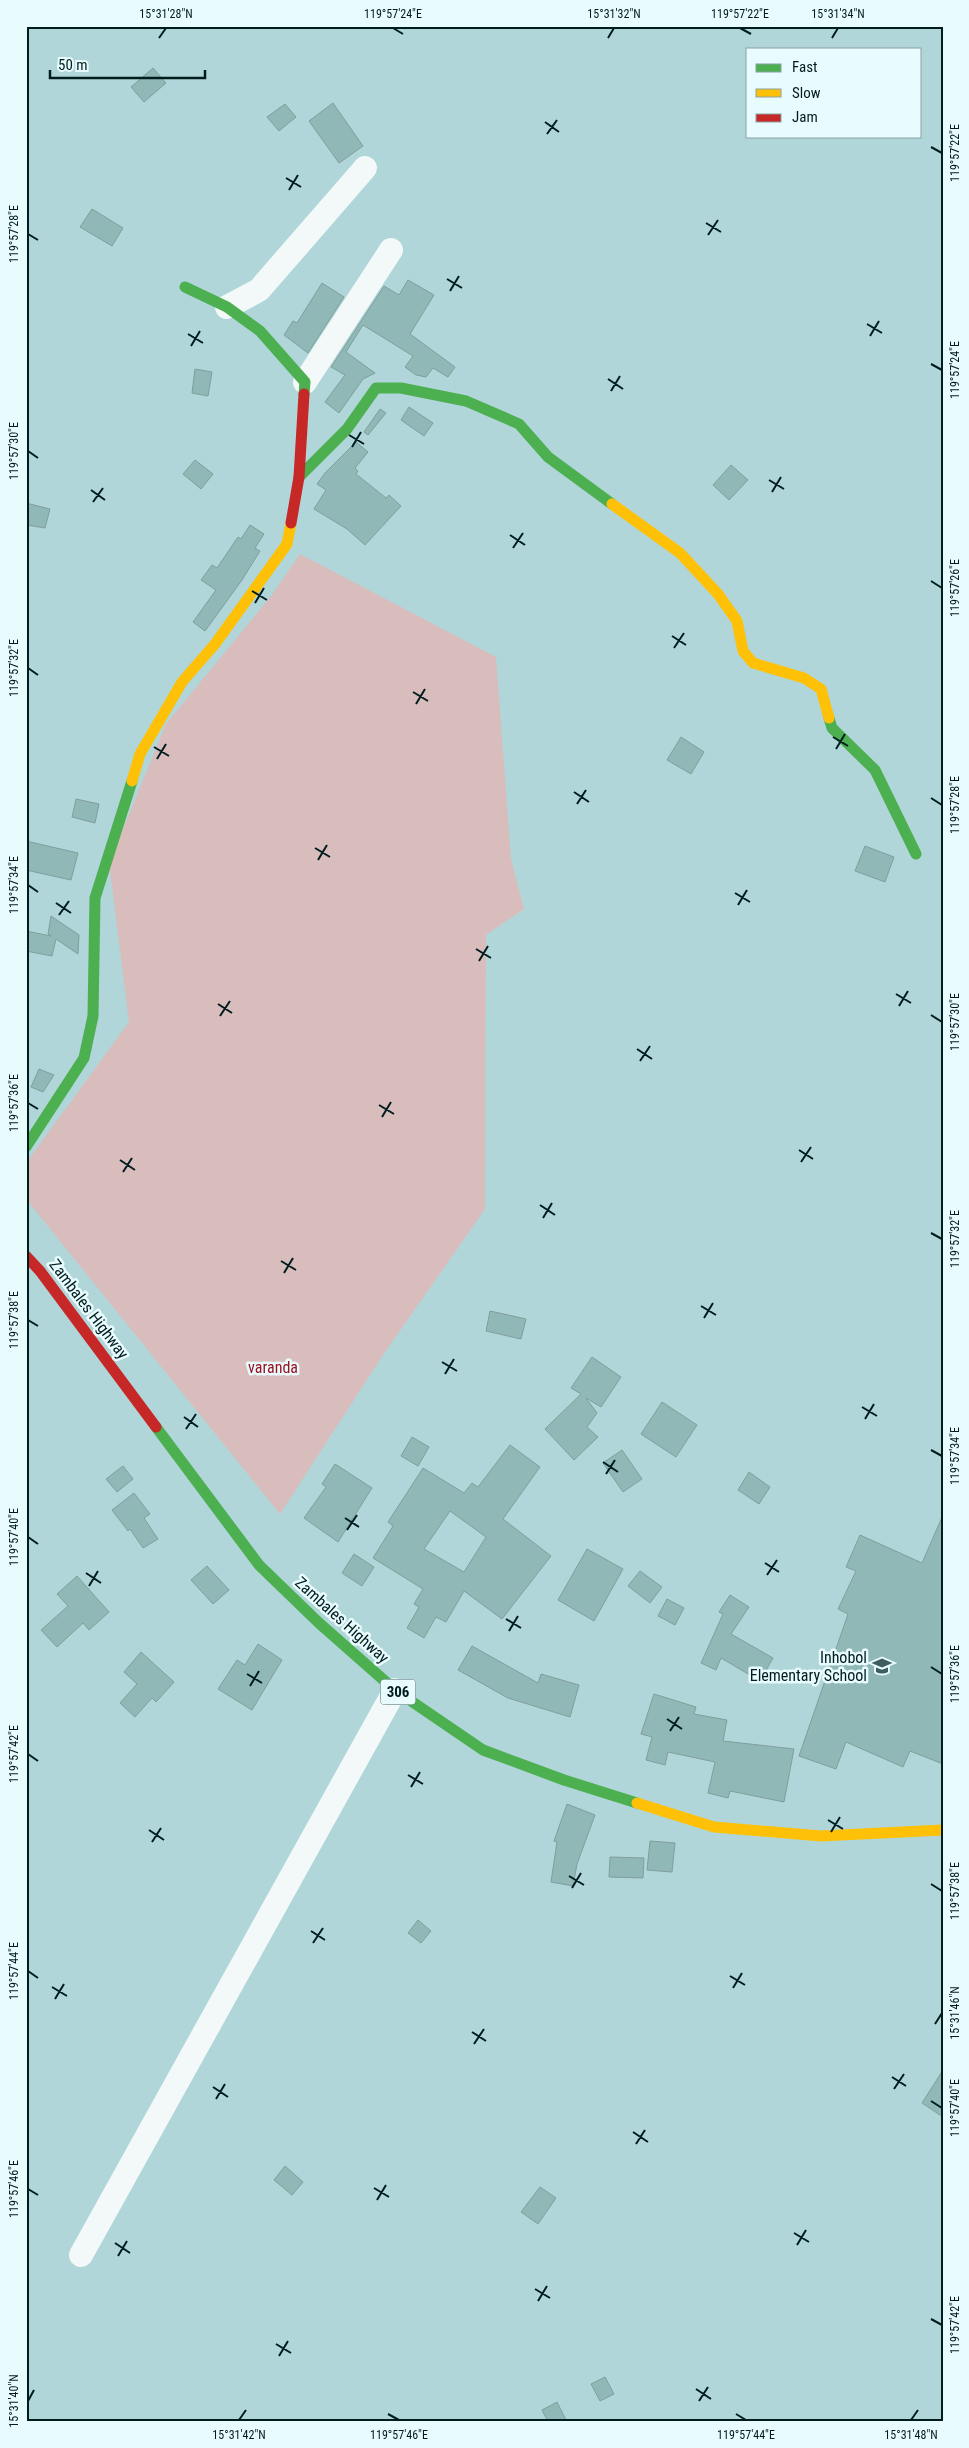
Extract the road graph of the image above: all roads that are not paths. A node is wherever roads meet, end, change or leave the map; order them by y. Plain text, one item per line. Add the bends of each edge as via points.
1 (365, 168) dead end
2 (391, 250) dead end
3 (185, 287) dead end
4 (228, 307) junction
5 (305, 382) junction
6 (299, 478) junction
7 (916, 854) dead end
8 (26, 1147) edge
9 (26, 1256) edge
10 (395, 1690) junction
11 (943, 1830) edge
12 (81, 2255) dead end

1 - 4 street via 259,290
2 - 5 street
3 - 4 street
4 - 5 street via 260,331
5 - 6 street
6 - 7 street via 348,429 376,388 401,388 466,401 519,424 548,457 680,554 718,594 737,621 743,651 752,663 804,678 821,689 832,728 875,770
6 - 8 street via 287,544 215,644 182,682 140,754 94,898 93,1016 84,1058
9 - 10 street, Zambales Highway / 306 via 259,1565
10 - 11 street, Zambales Highway / 306 via 483,1750 564,1780 714,1828 821,1836
10 - 12 street

